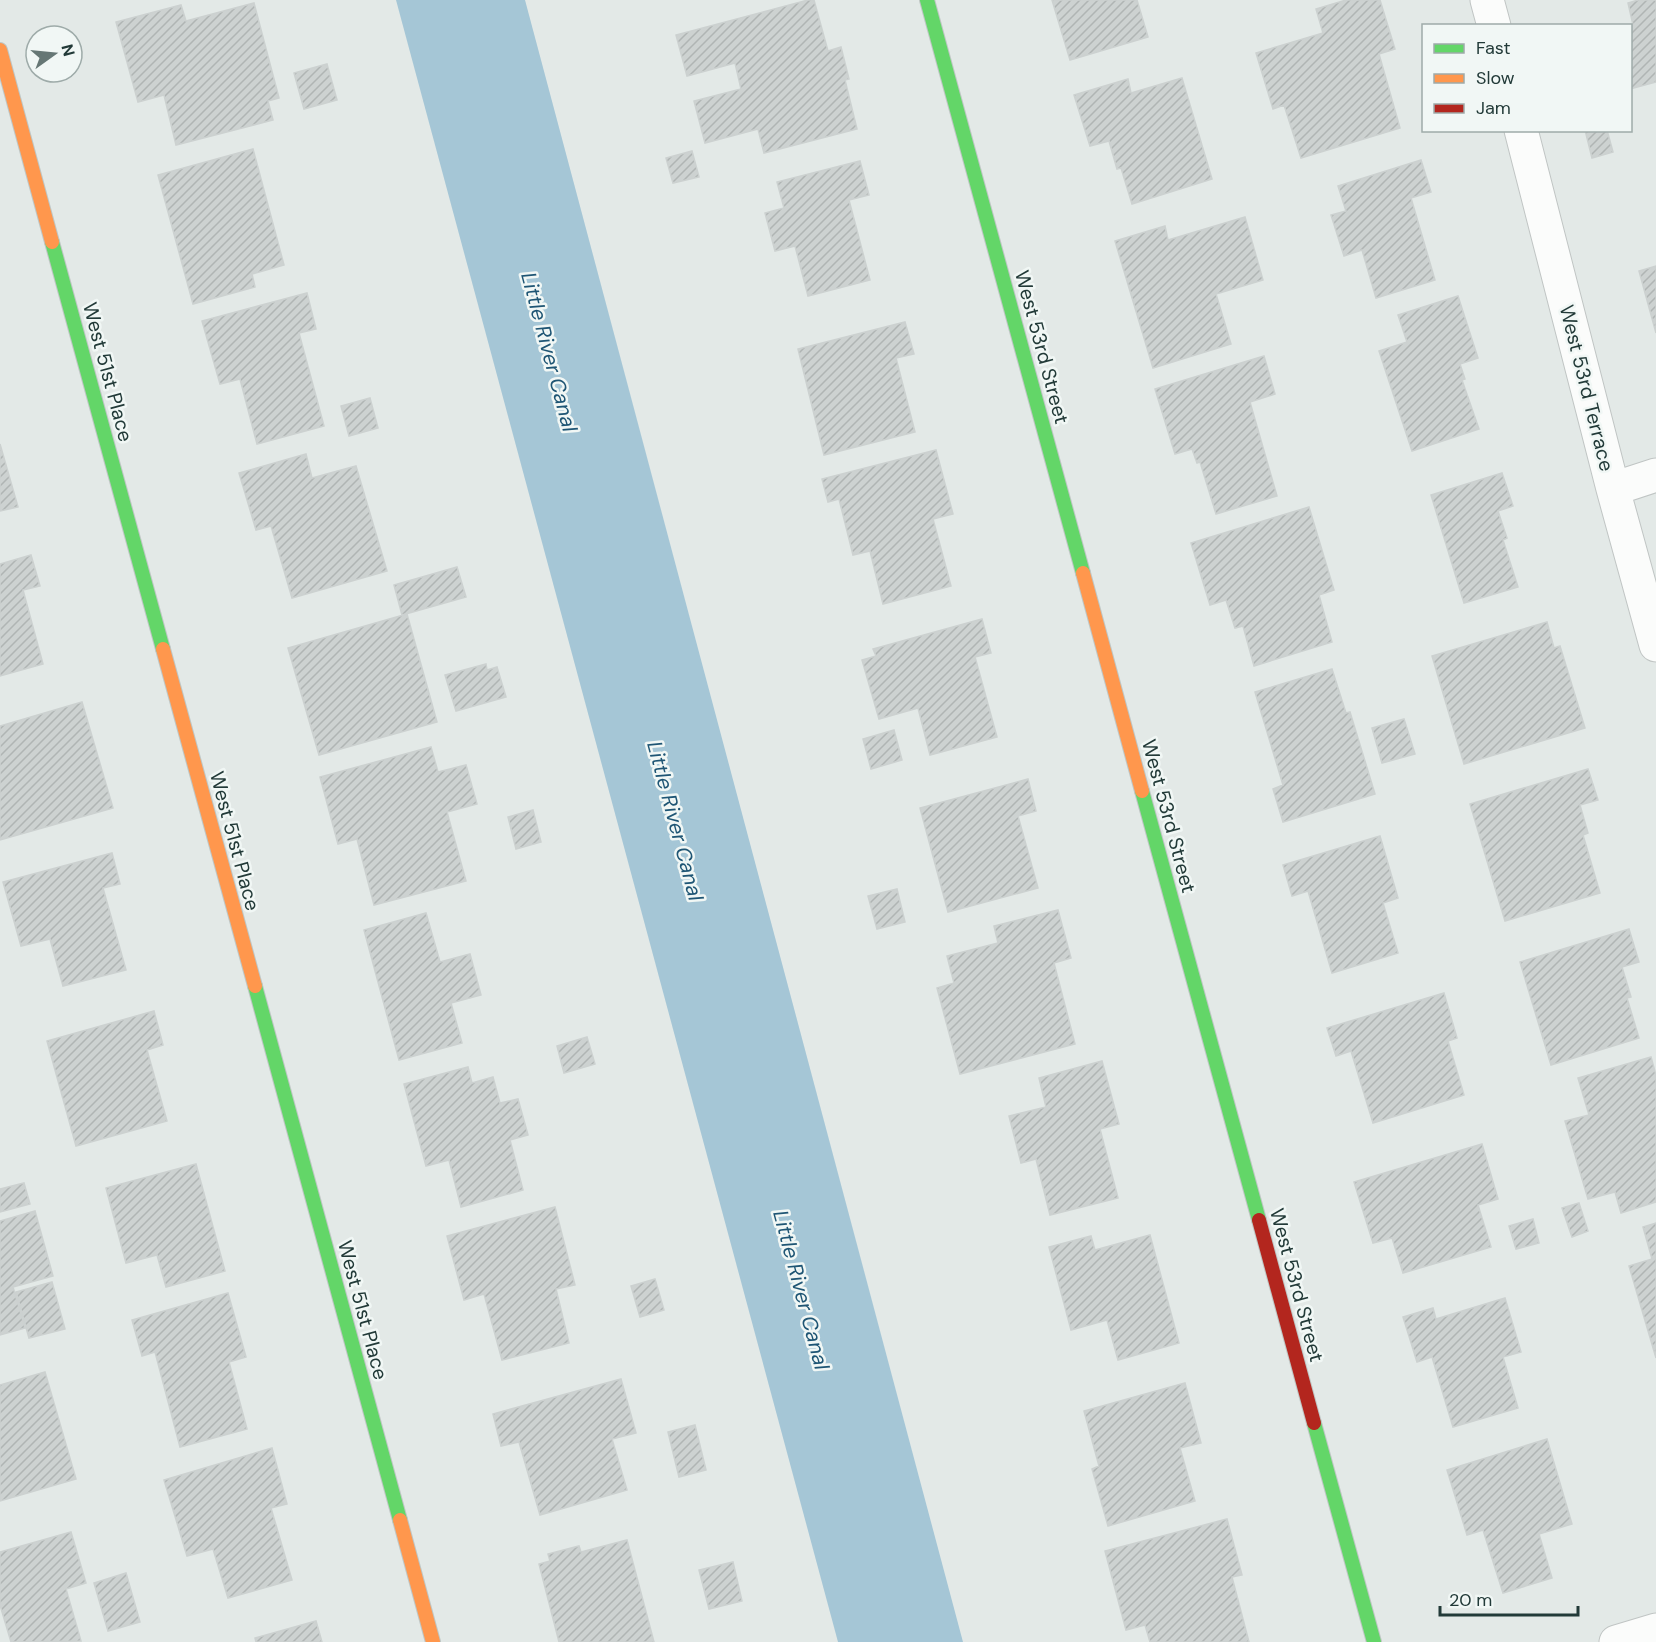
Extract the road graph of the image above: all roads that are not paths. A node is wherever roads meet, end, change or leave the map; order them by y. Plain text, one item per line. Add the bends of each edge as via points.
1 (927, 0) edge
2 (1487, 0) edge
3 (1493, 24) edge
4 (0, 50) edge
5 (1522, 132) edge
6 (1656, 476) edge
7 (1613, 489) junction
8 (1656, 645) edge
9 (1656, 1630) edge
10 (433, 1642) edge
11 (1374, 1642) edge
12 (1616, 1642) edge

1 - 11 street, West 53rd Street
2 - 3 street
4 - 10 street, West 51st Place
5 - 7 street, West 53rd Terrace
6 - 7 street
7 - 8 street, West 53rd Terrace
9 - 12 street

